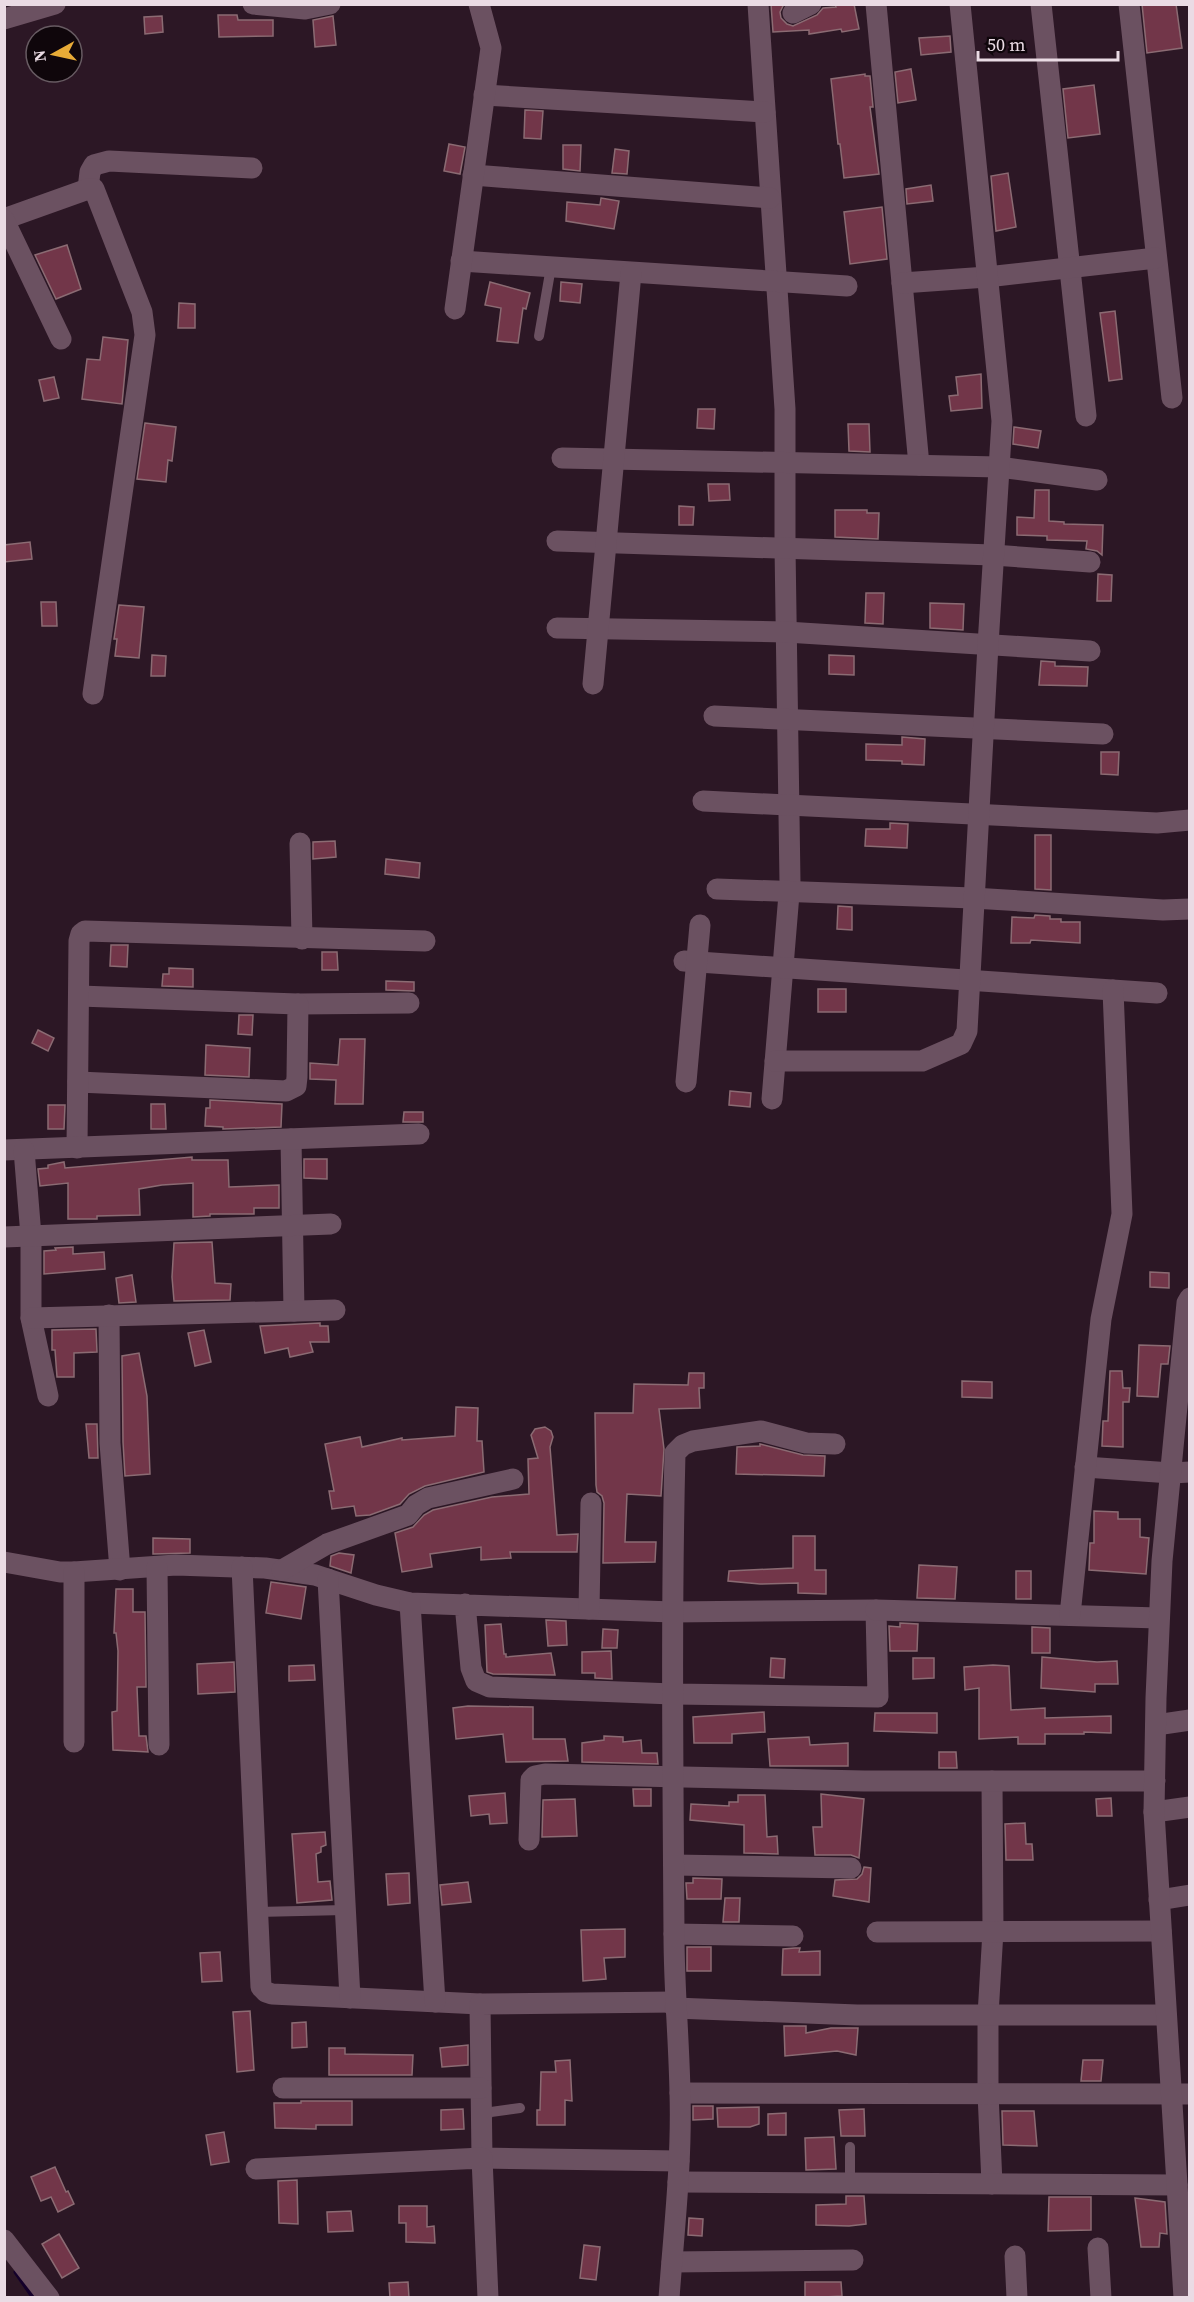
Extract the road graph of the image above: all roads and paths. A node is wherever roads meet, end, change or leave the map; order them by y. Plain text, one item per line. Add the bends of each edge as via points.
1 (55, 4) edge
2 (253, 4) edge
3 (330, 4) edge
4 (479, 4) edge
5 (758, 4) edge
6 (876, 4) edge
7 (960, 4) edge
8 (1041, 4) edge
9 (1129, 4) edge
10 (4, 19) edge
11 (484, 95) junction
12 (765, 112) junction
13 (252, 168) dead end
14 (473, 175) junction
15 (88, 189) junction
16 (770, 198) junction
17 (4, 219) edge
18 (1156, 258) junction
19 (461, 261) junction
20 (551, 267) junction
21 (1070, 268) junction
22 (631, 273) junction
23 (987, 277) junction
24 (776, 282) junction
25 (902, 283) junction
26 (846, 286) dead end
27 (455, 309) dead end
28 (539, 336) dead end
29 (61, 339) dead end
30 (1172, 398) dead end
31 (1086, 416) dead end
32 (562, 458) dead end
33 (614, 459) junction
34 (785, 461) junction
35 (918, 465) junction
36 (999, 467) junction
37 (1097, 480) dead end
38 (557, 541) dead end
39 (606, 543) junction
40 (785, 547) junction
41 (993, 555) junction
42 (1090, 562) dead end
43 (556, 628) dead end
44 (598, 629) junction
45 (786, 632) junction
46 (988, 645) junction
47 (1090, 651) dead end
48 (593, 684) dead end
49 (93, 694) dead end
50 (714, 716) dead end
51 (787, 718) junction
52 (983, 727) junction
53 (1103, 734) dead end
54 (703, 801) dead end
55 (788, 804) junction
56 (978, 813) junction
57 (1190, 820) edge
58 (300, 843) dead end
59 (717, 889) dead end
60 (789, 891) junction
61 (973, 898) junction
62 (1190, 909) edge
63 (700, 925) dead end
64 (302, 939) junction
65 (425, 941) dead end
66 (691, 962) junction
67 (782, 968) junction
68 (968, 980) junction
69 (1113, 990) junction
70 (1157, 993) dead end
71 (80, 996) junction
72 (409, 1003) dead end
73 (298, 1004) junction
74 (775, 1061) junction
75 (78, 1082) junction
76 (686, 1082) dead end
77 (772, 1099) dead end
78 (419, 1134) dead end
79 (291, 1139) junction
80 (77, 1148) junction
81 (14, 1150) edge
82 (331, 1224) dead end
83 (291, 1225) junction
84 (31, 1236) junction
85 (4, 1237) edge
86 (1190, 1298) edge
87 (335, 1310) dead end
88 (294, 1311) junction
89 (109, 1315) junction
90 (31, 1318) junction
91 (1185, 1377) edge
92 (48, 1396) dead end
93 (835, 1444) dead end
94 (1085, 1467) junction
95 (1180, 1472) edge
96 (513, 1479) dead end
97 (591, 1503) dead end
98 (4, 1562) edge
99 (157, 1567) junction
100 (242, 1567) junction
101 (120, 1570) junction
102 (282, 1570) junction
103 (74, 1572) junction
104 (328, 1579) junction
105 (410, 1603) junction
106 (465, 1604) junction
107 (589, 1609) junction
108 (876, 1610) junction
109 (673, 1612) junction
110 (1070, 1615) junction
111 (1159, 1618) junction
112 (673, 1694) junction
113 (1190, 1720) edge
114 (1156, 1725) junction
115 (74, 1742) dead end
116 (159, 1745) dead end
117 (674, 1778) junction
118 (992, 1781) junction
119 (1155, 1781) junction
120 (1190, 1807) edge
121 (1154, 1812) junction
122 (529, 1840) dead end
123 (674, 1865) junction
124 (851, 1868) dead end
125 (1190, 1896) edge
126 (1159, 1900) junction
127 (345, 1910) junction
128 (257, 1912) junction
129 (993, 1931) junction
130 (1161, 1931) junction
131 (877, 1932) dead end
132 (674, 1934) junction
133 (793, 1936) dead end
134 (350, 1998) junction
135 (435, 2002) junction
136 (480, 2004) junction
137 (675, 2005) junction
138 (988, 2014) junction
139 (1166, 2015) junction
140 (283, 2088) dead end
141 (481, 2088) junction
142 (680, 2093) junction
143 (988, 2094) junction
144 (1180, 2094) edge
145 (520, 2108) dead end
146 (482, 2119) junction
147 (850, 2147) dead end
148 (482, 2158) junction
149 (256, 2169) dead end
150 (679, 2171) junction
151 (850, 2183) junction
152 (992, 2184) junction
153 (1177, 2185) junction
154 (4, 2240) edge
155 (1098, 2248) dead end
156 (1015, 2256) dead end
157 (853, 2260) dead end
158 (672, 2262) junction
159 (49, 2298) edge
160 (488, 2298) edge
161 (669, 2298) edge
162 (1017, 2298) edge
163 (1101, 2298) edge
164 (1184, 2298) edge

1 - 10 street
2 - 3 street via 305,9
4 - 11 street via 491,48
5 - 12 street
6 - 25 street
7 - 23 street
8 - 21 street
9 - 18 street
11 - 12 street
11 - 14 street
12 - 16 street
13 - 15 street via 109,160 94,165
14 - 16 street
14 - 19 street
15 - 17 street
15 - 49 street via 94,189 138,302 145,335
16 - 24 street
17 - 29 street
18 - 21 street
18 - 30 street
19 - 20 street
19 - 27 street
20 - 22 street
20 - 28 lane
21 - 23 street
21 - 31 street
22 - 24 street
22 - 33 street
23 - 25 street
23 - 36 street via 1002,421
24 - 26 street
24 - 34 street
25 - 35 street
32 - 33 street
33 - 34 street
33 - 39 street
34 - 35 street
34 - 40 street
35 - 36 street
36 - 37 street
36 - 41 street
38 - 39 street
39 - 40 street
39 - 44 street
40 - 41 street
40 - 45 street
41 - 42 street
41 - 46 street
43 - 44 street
44 - 45 street
44 - 48 street
45 - 46 street
45 - 51 street
46 - 47 street
46 - 52 street
50 - 51 street
51 - 52 street
51 - 55 street
52 - 53 street
52 - 56 street
54 - 55 street
55 - 56 street
55 - 60 street
56 - 57 street via 1157,823
56 - 61 street
58 - 64 street
59 - 60 street
60 - 61 street
60 - 67 street
61 - 62 street
61 - 68 street
63 - 66 street
64 - 65 street
64 - 71 street via 85,931 80,941
66 - 67 street
66 - 76 street
67 - 68 street
67 - 74 street
68 - 69 street
68 - 74 street via 967,1031 961,1044 936,1056 922,1061
69 - 70 street
69 - 94 street via 1122,1214 1101,1319
71 - 73 street
71 - 75 street
72 - 73 street
73 - 75 street via 297,1077 292,1089
74 - 77 street
75 - 80 street
78 - 79 street
79 - 80 street
79 - 83 street
80 - 81 street
81 - 84 street
82 - 83 street
83 - 84 street
83 - 88 street
84 - 85 street
84 - 90 street
86 - 91 street
87 - 88 street
88 - 89 street
89 - 90 street
89 - 101 street via 110,1443
90 - 92 street
91 - 95 street
93 - 109 street via 806,1443 761,1431 683,1444 675,1453
94 - 95 street
94 - 110 street
95 - 111 street via 1162,1562
96 - 102 street via 428,1498 408,1515 327,1544
97 - 107 street
98 - 103 street
99 - 100 street
99 - 101 street
99 - 116 street
100 - 102 street
100 - 128 street
101 - 103 street
102 - 104 street
103 - 115 street
104 - 105 street
104 - 127 street
105 - 106 street
105 - 135 street
106 - 107 street
106 - 112 street via 471,1668 476,1681 487,1686
107 - 109 street
108 - 109 street
108 - 110 street
108 - 112 street via 878,1697
109 - 112 street
110 - 111 street
111 - 114 street
112 - 117 street
113 - 114 street
114 - 119 street
117 - 118 street
117 - 122 street via 535,1776 530,1787
117 - 123 street
118 - 119 street
118 - 129 street
119 - 121 street
120 - 121 street
121 - 126 street
123 - 124 street
123 - 132 street
125 - 126 street
126 - 130 street
127 - 128 lane
127 - 134 street
128 - 134 street via 260,1979 266,1992
129 - 130 street
129 - 131 street
129 - 138 street
130 - 139 street
132 - 133 street
132 - 137 street
134 - 135 street
135 - 136 street
136 - 137 street
136 - 141 street
137 - 138 street via 857,2015
137 - 142 street
138 - 139 street
138 - 143 street
139 - 144 street
140 - 141 street
141 - 146 street
142 - 143 street
142 - 150 street
143 - 144 street
143 - 152 street
144 - 153 street
145 - 146 lane via 491,2112
146 - 148 street
147 - 151 lane
148 - 149 street
148 - 150 street
148 - 160 street
150 - 151 street
150 - 158 street
151 - 152 street
152 - 153 street
153 - 164 street
154 - 159 street
155 - 163 street
156 - 162 street
157 - 158 street
158 - 161 street

